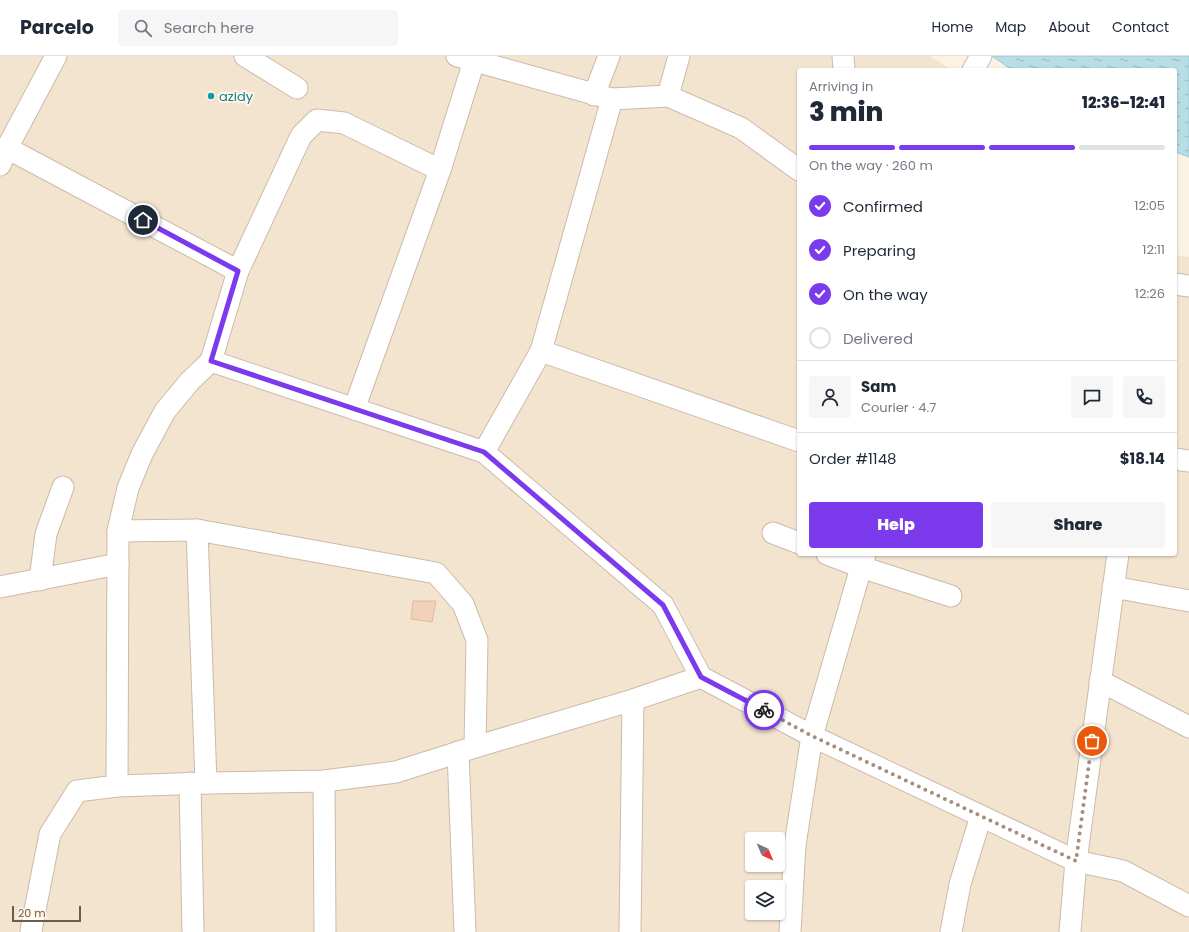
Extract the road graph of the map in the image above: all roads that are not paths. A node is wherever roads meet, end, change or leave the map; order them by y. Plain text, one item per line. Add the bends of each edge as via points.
1 (56, 56) edge
2 (245, 56) edge
3 (609, 56) edge
4 (679, 56) edge
5 (842, 56) edge
6 (981, 56) edge
7 (466, 58) edge
8 (844, 68) edge
9 (974, 68) edge
10 (297, 88) dead end
11 (668, 96) junction
12 (603, 97) junction
13 (4, 157) edge
14 (797, 169) edge
15 (440, 170) junction
16 (238, 271) junction
17 (1177, 284) edge
18 (1189, 286) edge
19 (541, 351) junction
20 (211, 361) junction
21 (354, 409) junction
22 (797, 440) edge
23 (484, 452) junction
24 (1177, 459) edge
25 (1189, 461) edge
26 (63, 487) dead end
27 (197, 530) junction
28 (118, 531) junction
29 (773, 533) dead end
30 (797, 542) edge
31 (837, 556) edge
32 (1118, 556) edge
33 (863, 561) edge
34 (118, 564) junction
35 (40, 580) junction
36 (0, 587) edge
37 (1113, 587) junction
38 (951, 596) dead end
39 (1189, 601) edge
40 (701, 677) junction
41 (1100, 681) junction
42 (633, 700) junction
43 (1189, 727) edge
44 (812, 736) junction
45 (466, 749) junction
46 (324, 781) junction
47 (198, 783) junction
48 (117, 786) junction
49 (980, 816) junction
50 (1076, 861) junction
51 (1189, 906) edge
52 (31, 932) edge
53 (193, 932) edge
54 (325, 932) edge
55 (465, 932) edge
56 (630, 932) edge
57 (790, 932) edge
58 (951, 932) edge
59 (1070, 932) edge

1 - 13 street
2 - 10 street
3 - 12 street
4 - 11 street
5 - 8 street
6 - 9 street
7 - 12 street
7 - 15 street
11 - 12 street
11 - 14 street via 741,128
12 - 19 street
13 - 16 street
15 - 16 street via 344,123 317,120 301,136
15 - 21 street
16 - 20 street
17 - 18 street
19 - 22 street
19 - 23 street
20 - 21 street
20 - 28 street via 165,411 142,454 128,488
21 - 23 street
23 - 40 street via 663,605
24 - 25 street
26 - 35 street via 46,534
27 - 28 street
27 - 45 street via 436,573 463,604 477,640
27 - 47 street
28 - 34 street
29 - 30 street
31 - 33 street
32 - 37 street
33 - 38 street
33 - 44 street
34 - 35 street
34 - 48 street
35 - 36 street
37 - 39 street
37 - 41 street
40 - 42 street
40 - 44 street
41 - 43 street
41 - 50 street
42 - 45 street
42 - 56 street
44 - 49 street
44 - 57 street via 795,845
45 - 46 street via 396,772
45 - 55 street
46 - 47 street
46 - 54 street
47 - 48 street
47 - 53 street
48 - 52 street via 77,791 50,834
49 - 50 street
49 - 58 street via 960,884
50 - 51 street via 1123,871
50 - 59 street

